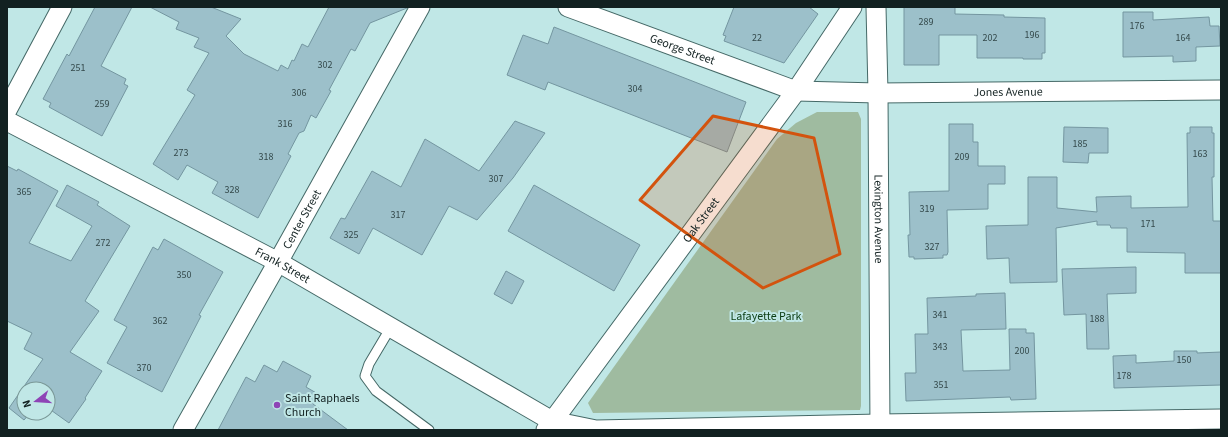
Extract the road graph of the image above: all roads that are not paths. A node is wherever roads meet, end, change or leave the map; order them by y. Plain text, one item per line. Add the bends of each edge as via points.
1 (62, 7) edge
2 (420, 7) edge
3 (568, 7) edge
4 (852, 7) edge
5 (876, 7) edge
6 (1221, 90) edge
7 (796, 91) junction
8 (878, 93) junction
9 (7, 110) edge
10 (7, 121) edge
11 (278, 262) junction
12 (391, 327) junction
13 (1221, 419) edge
14 (549, 426) edge
15 (880, 427) edge
16 (183, 430) edge
17 (429, 430) edge

1 - 9 street
2 - 11 street, Center Street
3 - 7 street, George Street
4 - 7 street, Oak Street
5 - 8 street, Lexington Avenue
6 - 8 street, Jones Avenue
7 - 8 street, Jones Avenue
7 - 14 street, Oak Street
8 - 15 street, Lexington Avenue
10 - 11 street, Frank Street
11 - 12 street, Frank Street
11 - 16 street, Center Street
12 - 14 street, Frank Street
12 - 17 lane via 369,364 365,376 376,390
13 - 15 street, Frank Street
14 - 15 street, Frank Street via 596,430

